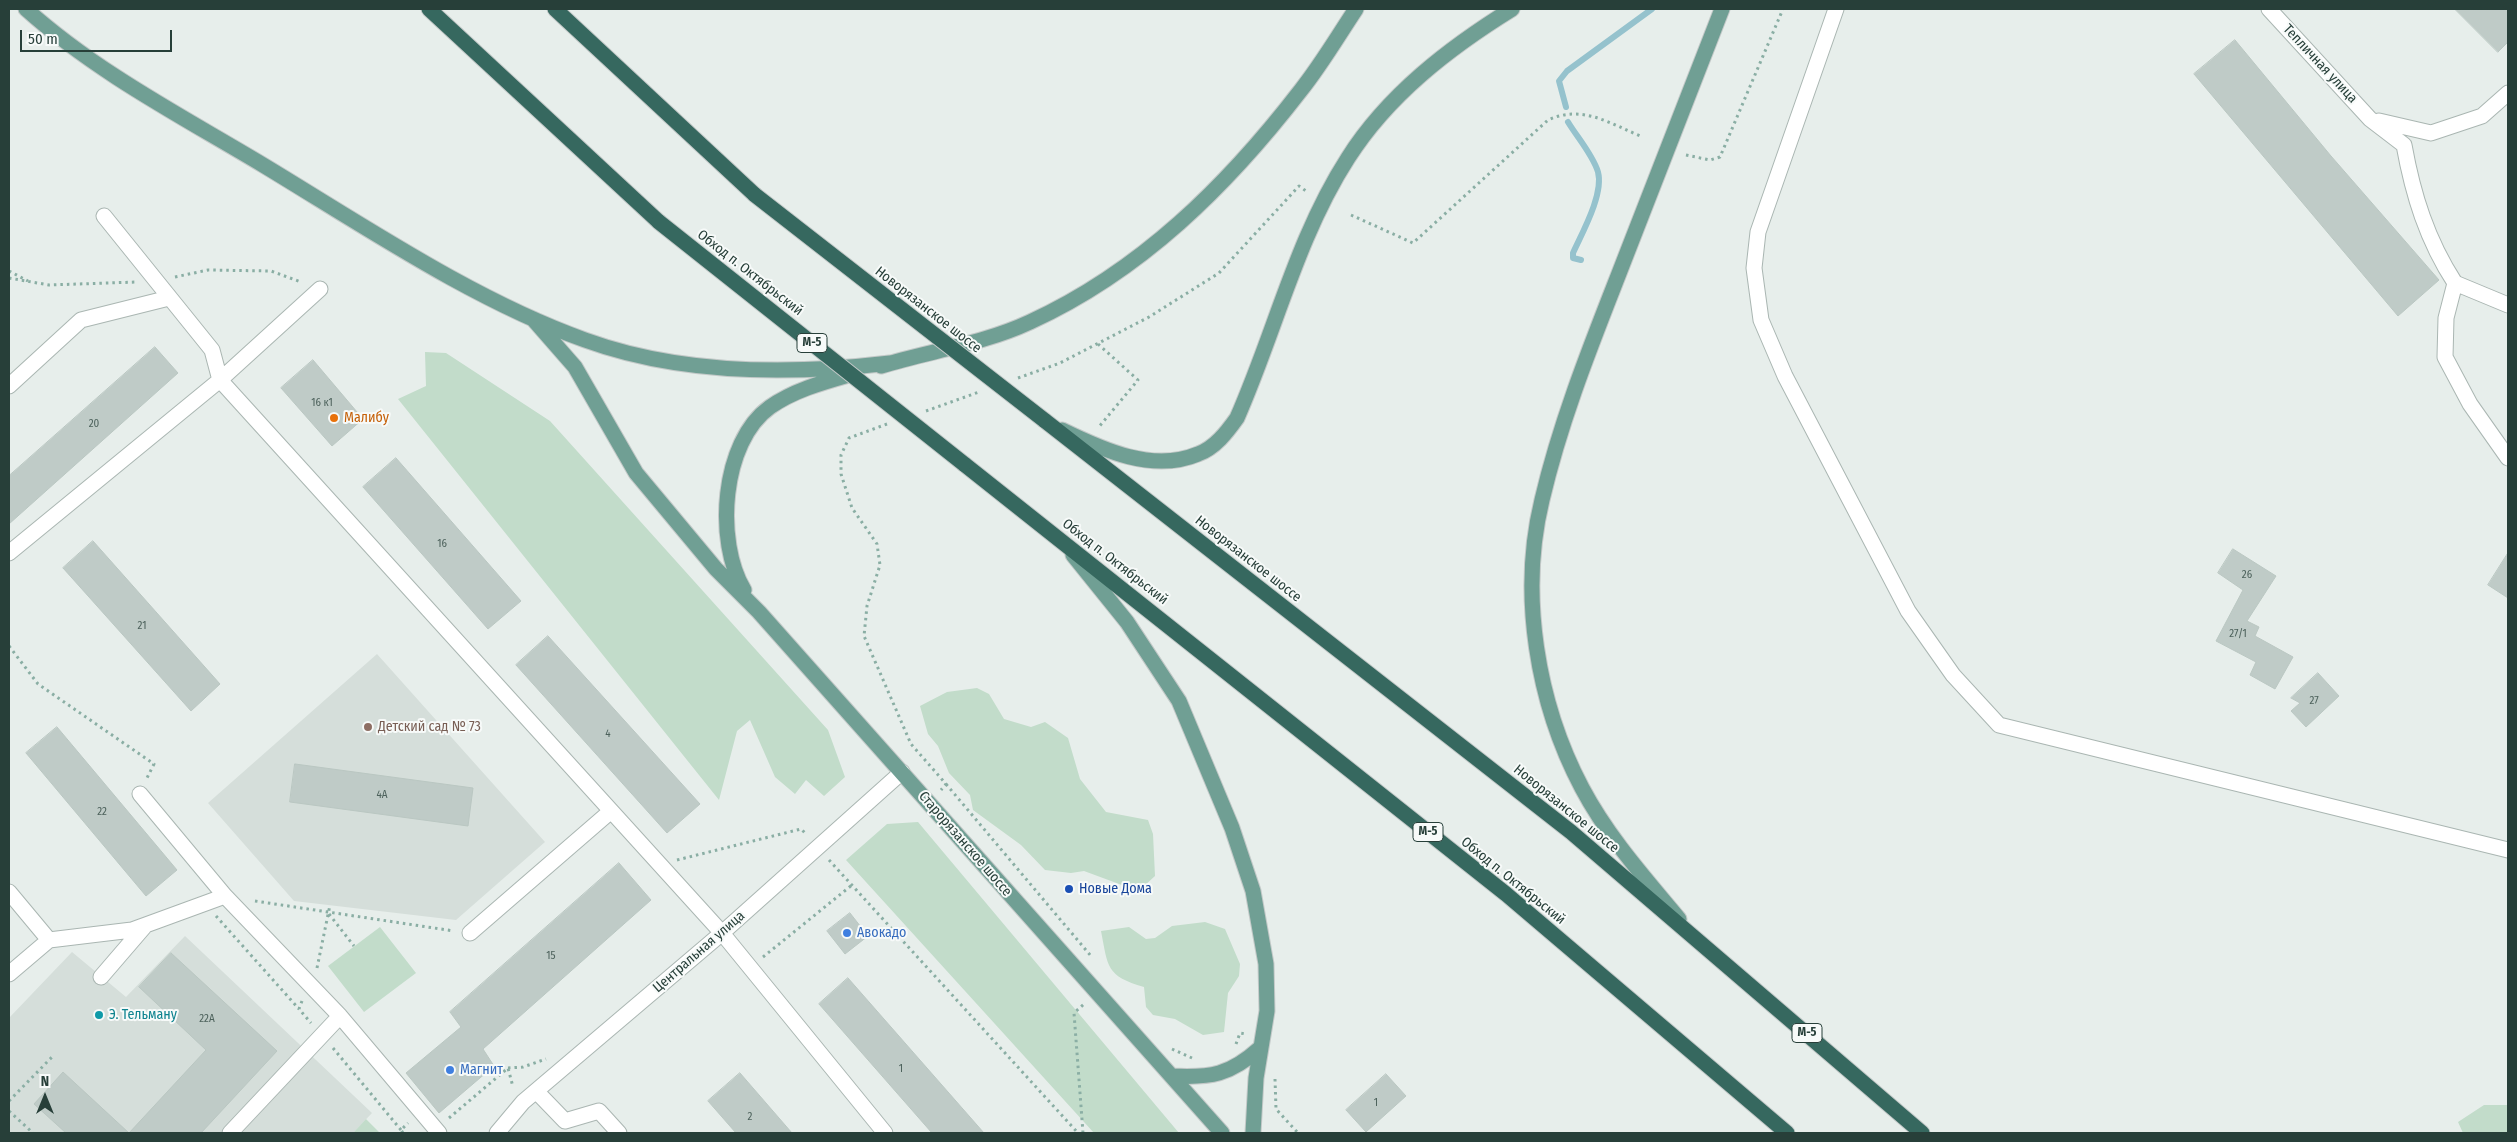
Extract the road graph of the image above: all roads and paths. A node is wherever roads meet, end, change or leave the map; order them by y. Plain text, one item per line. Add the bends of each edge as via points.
1 (26, 9) edge
2 (429, 9) edge
3 (555, 9) edge
4 (1356, 9) edge
5 (1512, 9) edge
6 (1722, 9) edge
7 (1783, 9) edge
8 (1836, 9) edge
9 (2269, 9) edge
10 (2508, 93) edge
11 (2370, 118) junction
12 (1643, 137) dead end
13 (1686, 155) dead end
14 (1306, 191) dead end
15 (1352, 215) dead end
16 (104, 216) dead end
17 (9, 271) edge
18 (9, 278) edge
19 (155, 282) junction
20 (34, 283) junction
21 (2455, 283) junction
22 (320, 289) joint
23 (169, 298) junction
24 (2508, 305) edge
25 (533, 319) junction
26 (1098, 344) junction
27 (890, 363) junction
28 (1014, 379) dead end
29 (220, 380) junction
30 (9, 386) edge
31 (986, 389) dead end
32 (923, 412) dead end
33 (1044, 420) junction
34 (895, 421) dead end
35 (1094, 433) dead end
36 (2508, 458) edge
37 (1061, 540) junction
38 (9, 553) edge
39 (759, 612) junction
40 (9, 646) edge
41 (911, 744) dead end
42 (902, 772) junction
43 (946, 784) dead end
44 (140, 794) joint
45 (611, 811) junction
46 (801, 829) dead end
47 (2508, 850) edge
48 (828, 859) dead end
49 (660, 864) junction
50 (852, 884) junction
51 (9, 892) edge
52 (225, 896) junction
53 (253, 901) dead end
54 (205, 903) junction
55 (328, 914) junction
56 (146, 925) junction
57 (470, 933) joint
58 (722, 933) junction
59 (1691, 933) junction
60 (49, 940) junction
61 (354, 946) dead end
62 (1092, 957) dead end
63 (751, 968) junction
64 (9, 974) edge
65 (101, 977) dead end
66 (1096, 993) junction
67 (299, 1009) dead end
68 (340, 1016) junction
69 (1166, 1042) dead end
70 (1262, 1042) junction
71 (1230, 1050) dead end
72 (554, 1052) dead end
73 (53, 1056) dead end
74 (1197, 1060) dead end
75 (508, 1068) junction
76 (1275, 1069) dead end
77 (1172, 1076) junction
78 (536, 1091) junction
79 (9, 1101) edge
80 (520, 1108) junction
81 (9, 1111) edge
82 (427, 1126) edge
83 (441, 1128) edge
84 (33, 1133) edge
85 (230, 1133) edge
86 (498, 1133) edge
87 (619, 1133) edge
88 (885, 1133) edge
89 (1078, 1133) edge
90 (1083, 1133) edge
91 (1222, 1133) edge
92 (1253, 1133) edge
93 (1298, 1133) edge
94 (1787, 1133) edge
95 (1922, 1133) edge

1 - 25 main road via 97,63 158,102 454,279
2 - 37 highway, Обход п. Октябрьский / М-5, bridge via 660,222
3 - 33 highway, Новорязанское шоссе / М-5, bridge via 755,195
4 - 27 main road via 1302,90 1241,164 1191,214 1142,255 1089,291 1029,323 962,346
5 - 33 main road via 1421,74 1384,110 1348,157 1305,242 1237,418 1222,438 1199,454 1171,462 1137,459 1090,443
6 - 59 main road via 1572,395 1541,502 1533,564 1534,620 1541,673 1559,735 1581,787 1610,836
7 - 13 path via 1720,157 1710,160
8 - 47 street via 1758,232 1754,268 1761,320 1785,376 1908,611 1953,675 2000,724
9 - 11 street, Тепличная улица
10 - 11 street via 2482,116 2431,133
11 - 21 street, Тепличная улица via 2404,145 2421,217 2440,261
12 - 15 path via 1588,114 1560,114 1548,120 1413,243
14 - 26 path via 1299,186 1219,273 1149,318
16 - 19 street
17 - 20 path
18 - 20 path
19 - 20 path
19 - 22 path via 208,270 271,272
19 - 23 street
21 - 24 street
21 - 36 street via 2446,318 2446,357 2470,404
22 - 29 street
23 - 29 street via 212,350
23 - 30 street via 81,320
25 - 27 main road via 586,341 681,364 788,371
25 - 39 main road via 574,367 636,473 716,568
26 - 28 path via 1060,363
26 - 35 path via 1138,380
27 - 39 main road via 789,396 770,407 748,432 734,465 728,495 727,546 734,569
29 - 38 street
29 - 45 street
31 - 32 path
33 - 59 highway, Новорязанское шоссе / М-5 via 1571,832
34 - 41 path via 850,438 841,455 841,474 852,508 877,544 880,566 867,606 864,636
37 - 70 main road via 1127,622 1180,701 1232,828 1253,891 1266,964 1267,1011
37 - 94 highway, Обход п. Октябрьский / М-5 via 1506,894
39 - 42 main road, Старорязанское шоссе
40 - 44 path via 38,684 154,764
42 - 58 street, Центральная улица
42 - 66 main road, Старорязанское шоссе
43 - 62 path
44 - 52 street
45 - 49 street
45 - 57 street
46 - 49 path
48 - 50 path
49 - 58 street
50 - 63 path
50 - 89 path
51 - 60 street
52 - 54 street
52 - 68 street
53 - 55 path
54 - 56 street
54 - 67 path
55 - 57 path
55 - 61 path
56 - 60 street via 132,930
56 - 65 street
58 - 63 street
58 - 78 street, Центральная улица
59 - 95 highway, Новорязанское шоссе / М-5
60 - 64 street
63 - 88 street
66 - 77 main road, Старорязанское шоссе
66 - 90 path via 1074,1014
68 - 82 street
68 - 85 street
69 - 74 path via 1172,1049
70 - 71 path via 1240,1033
70 - 77 main road via 1233,1069 1217,1075
70 - 92 main road
72 - 75 path via 523,1067
73 - 79 path
75 - 80 path
75 - 83 path
76 - 93 path via 1276,1108
77 - 91 main road, Старорязанское шоссе
78 - 80 street, Центральная улица
78 - 87 street via 565,1121 599,1111
80 - 86 street, Центральная улица
81 - 84 path
82 - 83 street

